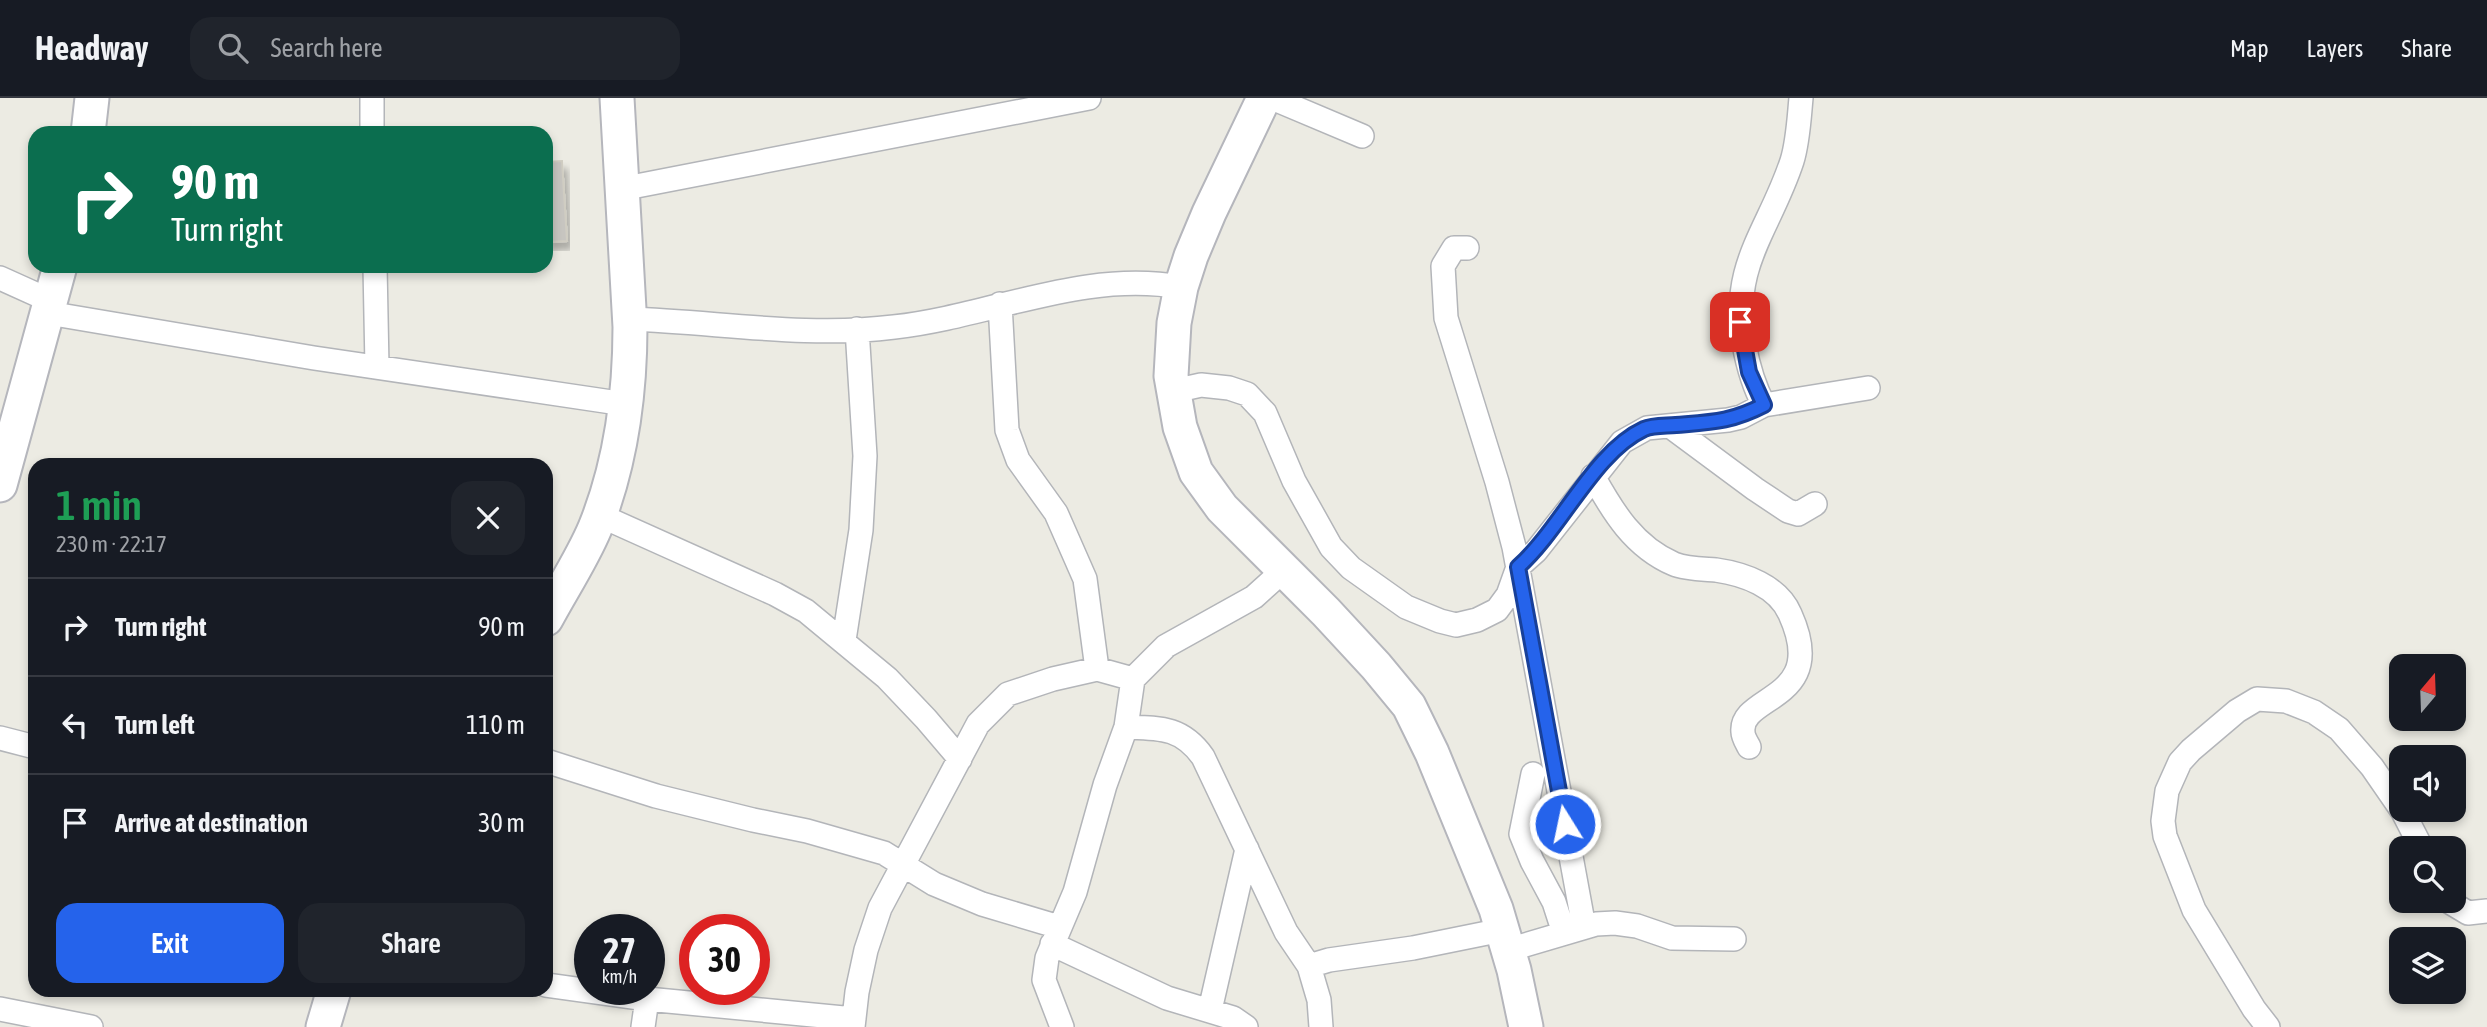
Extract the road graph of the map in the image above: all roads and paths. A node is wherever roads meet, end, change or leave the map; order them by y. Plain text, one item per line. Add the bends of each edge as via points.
1 (92, 98) edge
2 (372, 98) edge
3 (617, 98) edge
4 (1089, 98) edge
5 (1264, 98) edge
6 (1272, 98) edge
7 (1801, 98) edge
8 (89, 126) edge
9 (372, 126) edge
10 (1362, 136) dead end
11 (621, 188) junction
12 (1466, 248) dead end
13 (58, 273) edge
14 (375, 273) edge
15 (0, 278) edge
16 (1181, 288) junction
17 (1000, 304) junction
18 (50, 307) junction
19 (630, 319) junction
20 (858, 329) junction
21 (377, 367) junction
22 (1868, 388) dead end
23 (1174, 391) junction
24 (625, 404) junction
25 (1764, 405) junction
26 (1670, 426) junction
27 (1593, 475) junction
28 (0, 485) edge
29 (1815, 504) dead end
30 (599, 515) junction
31 (1518, 567) junction
32 (1284, 570) junction
33 (553, 606) edge
34 (844, 640) junction
35 (1097, 669) junction
36 (1133, 679) junction
37 (1126, 727) junction
38 (0, 738) edge
39 (28, 745) edge
40 (1749, 747) dead end
41 (960, 759) junction
42 (553, 763) edge
43 (1533, 774) dead end
44 (2389, 792) edge
45 (1247, 849) junction
46 (903, 865) junction
47 (2487, 911) edge
48 (2466, 912) edge
49 (1574, 930) junction
50 (1056, 936) junction
51 (1734, 939) dead end
52 (1505, 940) junction
53 (1309, 966) junction
54 (553, 986) edge
55 (574, 989) edge
56 (332, 997) edge
57 (665, 1001) edge
58 (646, 1005) edge
59 (0, 1009) edge
60 (1210, 1010) junction
61 (853, 1023) edge
62 (91, 1027) edge
63 (323, 1027) edge
64 (643, 1027) edge
65 (1062, 1027) edge
66 (1246, 1027) edge
67 (1321, 1027) edge
68 (1526, 1027) edge
69 (2268, 1027) edge

1 - 8 street
2 - 9 street
3 - 11 street
4 - 11 street
5 - 16 street via 1209,212
6 - 10 street
7 - 25 street via 1792,160 1741,288 1740,322 1749,372
11 - 19 street
12 - 31 street via 1454,248 1443,266 1446,318
13 - 18 street
14 - 21 street
15 - 18 street
16 - 17 street via 1135,282 1094,284
16 - 23 street via 1174,323
17 - 20 street via 952,318
17 - 35 street via 1007,430 1018,460 1056,513 1085,579
18 - 21 street
18 - 28 street
19 - 20 street
19 - 24 street
20 - 34 street via 865,457 859,542
21 - 24 street
22 - 25 street
23 - 31 street via 1201,385 1247,394 1265,413 1294,481 1331,547 1351,568 1406,607 1455,625 1476,620 1497,610
23 - 32 street via 1180,427 1196,472 1222,508
24 - 30 street
25 - 26 street via 1728,420
26 - 27 street via 1647,428 1622,442
26 - 29 street via 1788,510 1798,514
27 - 31 street via 1536,551
27 - 40 street via 1634,539 1674,564 1746,576 1775,594 1789,611 1802,656 1795,676 1745,721 1743,732
30 - 33 street
30 - 34 street via 775,594
31 - 49 street
32 - 36 street via 1254,597 1166,646
32 - 52 street via 1377,666 1409,706
34 - 41 street via 887,678
35 - 36 street
35 - 41 street via 1008,694 978,724
36 - 37 street
37 - 45 street via 1167,729 1191,742 1203,757
37 - 50 street via 1076,891
38 - 39 street
41 - 46 street
42 - 46 street via 656,796 884,853
43 - 49 street via 1521,834 1561,918
44 - 69 street via 2339,729 2286,701 2258,699 2237,711 2180,762 2167,791 2165,836 2194,910
45 - 53 street via 1286,932
45 - 60 street
46 - 50 street via 934,884
46 - 61 street via 880,908 866,950
47 - 48 street
49 - 51 street via 1615,922 1672,938
49 - 52 street
50 - 60 street via 1167,998
50 - 65 street via 1044,980
52 - 53 street via 1413,948
52 - 68 street
53 - 67 street
54 - 55 street
56 - 63 street
57 - 61 street
58 - 64 street
59 - 62 street
60 - 66 street

